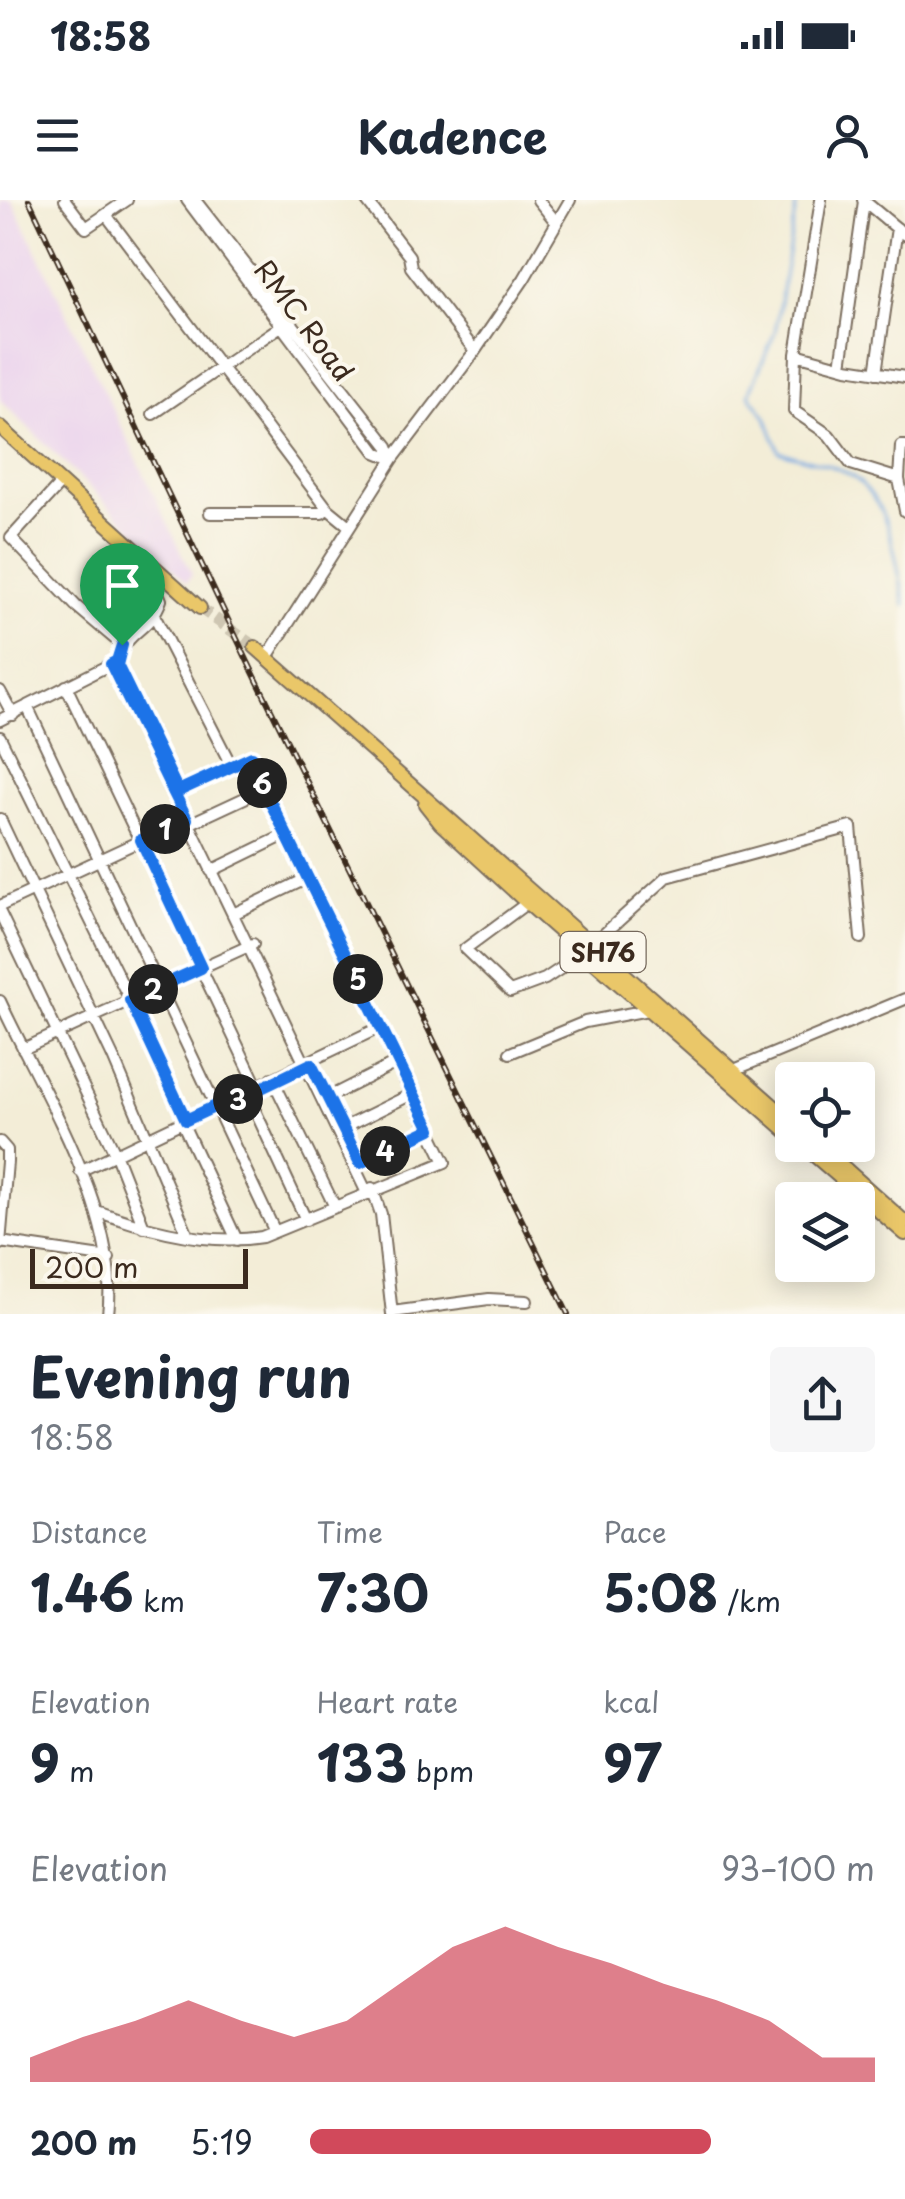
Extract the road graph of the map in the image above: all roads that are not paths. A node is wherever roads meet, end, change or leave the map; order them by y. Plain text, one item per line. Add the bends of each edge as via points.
1 (65, 200) edge
2 (127, 200) edge
3 (187, 200) edge
4 (195, 200) edge
5 (366, 200) edge
6 (538, 200) edge
7 (570, 200) edge
8 (821, 200) edge
9 (863, 200) edge
10 (107, 216) junction
11 (556, 222) junction
12 (901, 232) edge
13 (281, 326) junction
14 (475, 351) junction
15 (796, 354) junction
16 (221, 366) junction
17 (840, 366) junction
18 (876, 373) junction
19 (905, 375) edge
20 (153, 414) dead end
21 (0, 427) edge
22 (905, 446) edge
23 (394, 459) junction
24 (899, 480) junction
25 (60, 484) junction
26 (327, 508) junction
27 (905, 511) edge
28 (210, 513) dead end
29 (348, 526) junction
30 (130, 548) junction
31 (200, 608) tunnel mouth
32 (155, 617) junction
33 (122, 645) junction
34 (256, 647) tunnel mouth
35 (266, 657) junction
36 (111, 664) junction
37 (66, 686) junction
38 (0, 692) edge
39 (27, 706) junction
40 (13, 714) junction
41 (0, 720) edge
42 (0, 736) edge
43 (232, 768) junction
44 (411, 787) junction
45 (264, 789) junction
46 (176, 792) junction
47 (0, 819) edge
48 (190, 819) junction
49 (287, 834) junction
50 (141, 840) junction
51 (102, 859) junction
52 (214, 870) junction
53 (68, 875) junction
54 (308, 878) junction
55 (32, 892) junction
56 (527, 903) junction
57 (0, 909) edge
58 (235, 913) junction
59 (860, 938) dead end
60 (584, 944) junction
61 (251, 945) junction
62 (201, 968) junction
63 (161, 986) junction
64 (130, 1000) junction
65 (905, 1000) edge
66 (0, 1001) edge
67 (648, 1010) junction
68 (93, 1017) junction
69 (381, 1027) junction
70 (58, 1033) junction
71 (23, 1049) junction
72 (510, 1053) dead end
73 (398, 1062) junction
74 (308, 1063) junction
75 (731, 1074) junction
76 (273, 1080) junction
77 (250, 1090) junction
78 (414, 1093) junction
79 (325, 1099) junction
80 (217, 1108) junction
81 (775, 1109) edge
82 (775, 1119) edge
83 (183, 1123) junction
84 (431, 1129) junction
85 (340, 1130) junction
86 (149, 1139) junction
87 (0, 1142) edge
88 (115, 1154) junction
89 (822, 1162) edge
90 (838, 1162) edge
91 (357, 1164) junction
92 (81, 1173) junction
93 (370, 1192) junction
94 (335, 1207) junction
95 (97, 1212) junction
96 (306, 1220) junction
97 (905, 1222) edge
98 (144, 1227) junction
99 (274, 1232) junction
100 (188, 1234) junction
101 (905, 1234) edge
102 (236, 1240) junction
103 (0, 1243) edge
104 (109, 1258) junction
105 (527, 1301) dead end
106 (392, 1313) edge
107 (108, 1314) edge

1 - 10 street via 86,228
2 - 10 street
3 - 13 street, RMC Road
4 - 23 street, RMC Road
5 - 14 street
6 - 11 street
7 - 11 street
8 - 15 street
9 - 12 street
9 - 17 street
10 - 16 street
11 - 14 street
12 - 18 street
13 - 16 street
13 - 23 street, RMC Road via 376,452
14 - 23 street
15 - 17 street
15 - 24 street via 794,412 828,436 851,464
16 - 20 street
16 - 26 street
17 - 18 street
18 - 19 street
21 - 25 main road
22 - 24 street
23 - 29 street
24 - 27 street
25 - 30 main road
25 - 33 street via 11,538
26 - 28 street via 322,514
26 - 29 street
29 - 35 street
30 - 31 main road
30 - 32 street via 128,558 161,600
32 - 33 street
32 - 43 street
33 - 36 street
33 - 46 street via 117,665
34 - 35 main road, SH76
35 - 44 main road, SH76
36 - 37 street
36 - 46 street
37 - 39 street
37 - 50 street
38 - 40 street
39 - 40 street
39 - 51 street
40 - 41 street
42 - 53 street
43 - 45 street via 252,757
43 - 46 street
44 - 56 main road
44 - 60 main road, SH76
45 - 48 street
45 - 49 street
46 - 48 street
47 - 55 street
48 - 50 street
48 - 52 street
49 - 52 street
49 - 54 street
50 - 51 street
50 - 62 street
51 - 53 street
51 - 63 street
52 - 58 street
53 - 55 street
53 - 64 street
54 - 58 street
54 - 69 street
55 - 57 street
55 - 68 street
56 - 60 main road
56 - 60 street via 465,949 510,992 544,979
57 - 70 street
58 - 61 street
59 - 60 street via 851,826 667,877
60 - 67 main road
60 - 75 main road, SH76
61 - 62 street
61 - 74 street
62 - 63 street
62 - 77 street
63 - 64 street
63 - 80 street
64 - 68 street
64 - 83 street
65 - 75 street
66 - 71 street
67 - 72 street via 586,1022
67 - 75 main road
68 - 70 street
68 - 86 street
69 - 73 street
69 - 74 street
70 - 71 street
70 - 88 street
71 - 92 street
73 - 78 street
73 - 79 street
74 - 76 street
74 - 79 street
75 - 81 main road, SH76
75 - 82 main road
76 - 77 street
76 - 94 street
77 - 80 street
77 - 96 street
78 - 84 street
78 - 85 street
79 - 85 street
80 - 83 street
80 - 99 street
83 - 86 street
83 - 102 street
84 - 91 street
84 - 93 street via 446,1162
85 - 91 street
86 - 88 street
86 - 100 street
87 - 103 street via 7,1162
88 - 92 street
88 - 98 street
89 - 101 main road
90 - 97 main road
91 - 93 street
92 - 95 street
93 - 94 street
93 - 106 street via 380,1214
94 - 96 street
95 - 98 street
95 - 104 street
96 - 99 street
98 - 100 street
99 - 102 street
100 - 102 street
103 - 104 street
104 - 107 street
105 - 106 street via 489,1299

